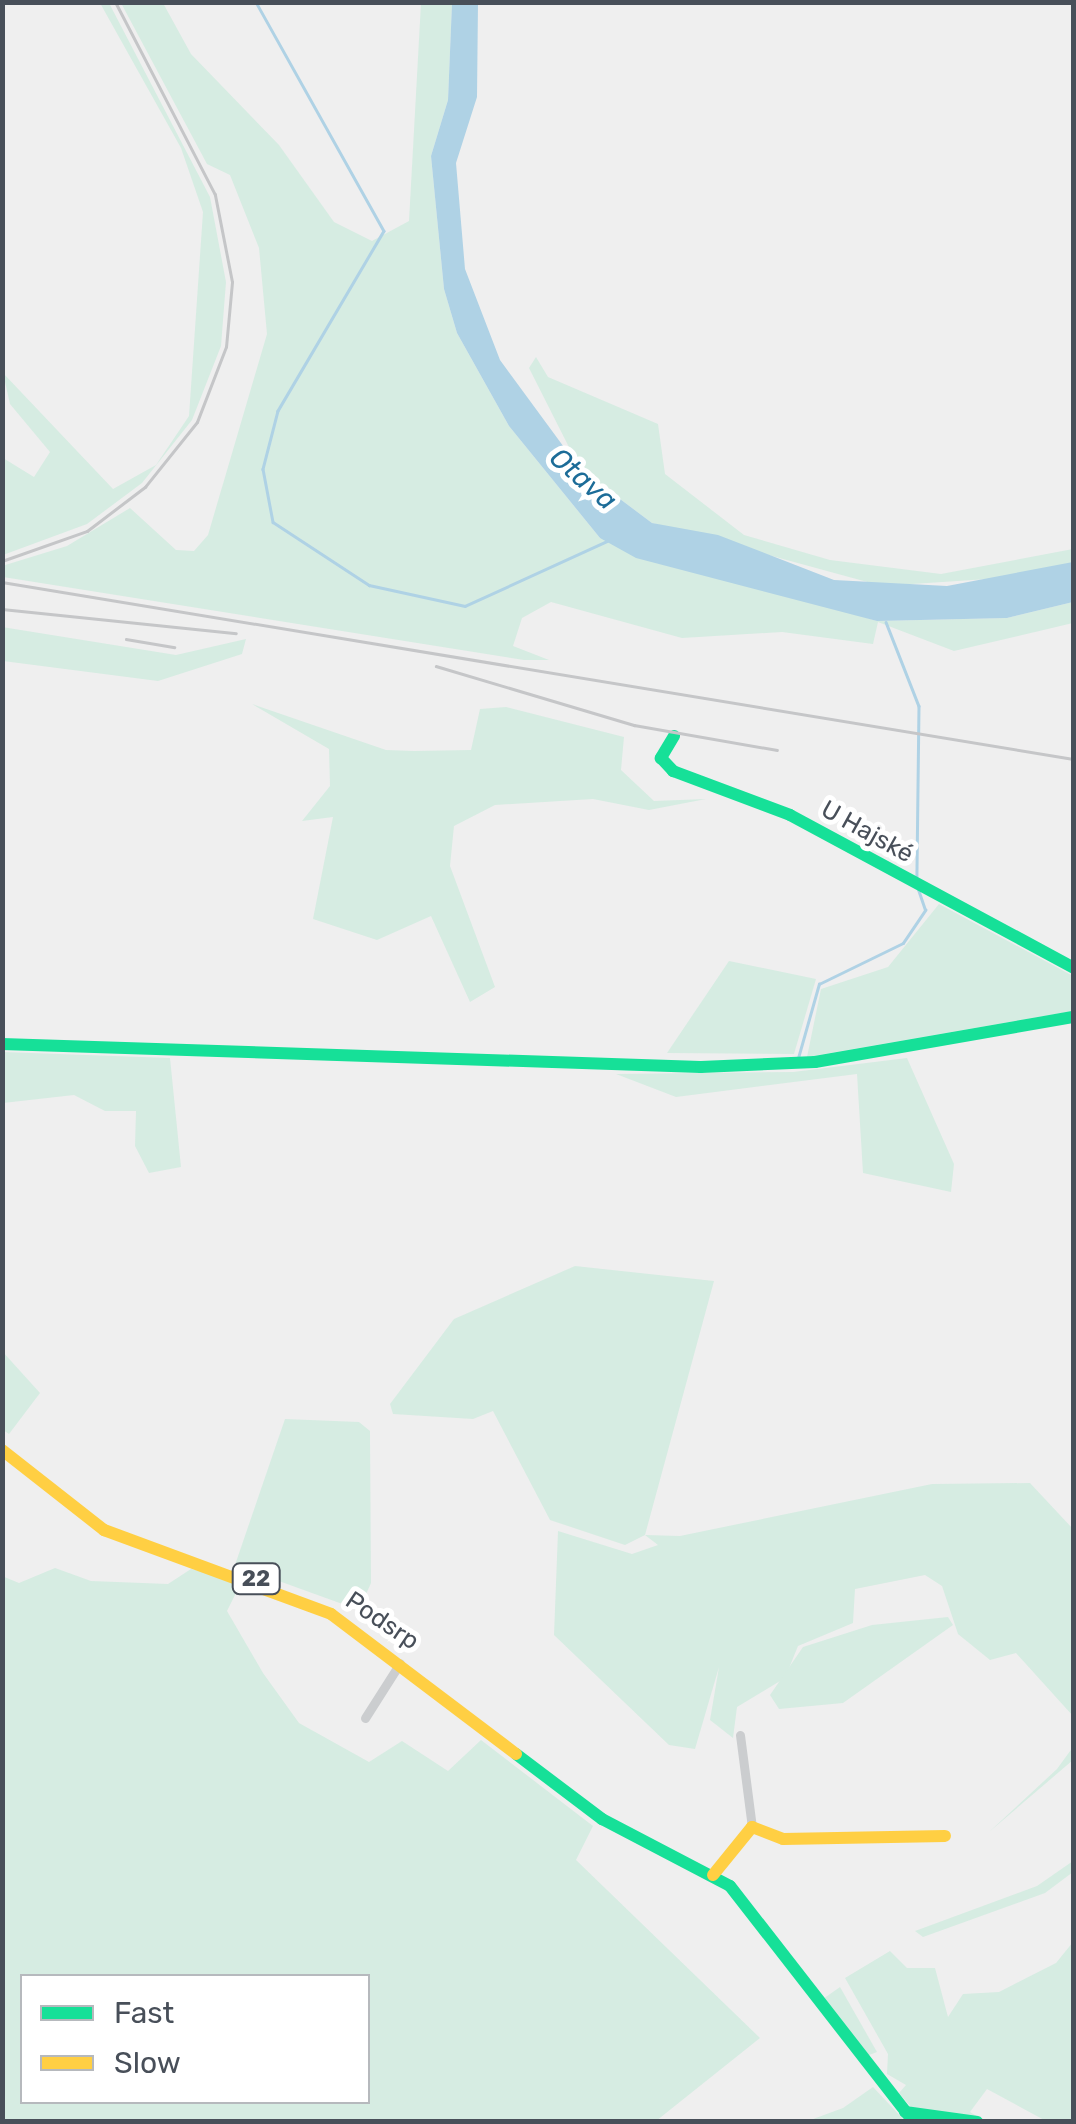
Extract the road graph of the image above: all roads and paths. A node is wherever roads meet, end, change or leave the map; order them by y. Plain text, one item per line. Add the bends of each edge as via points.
1 (674, 736) dead end
2 (1074, 968) edge
3 (1074, 1017) edge
4 (2, 1044) edge
5 (2, 1450) edge
6 (402, 1660) junction
7 (365, 1718) dead end
8 (740, 1735) dead end
9 (752, 1826) junction
10 (945, 1836) dead end
11 (713, 1874) junction
12 (910, 2117) edge
13 (977, 2122) edge

1 - 2 street, U Hajské via 661,758 673,771 790,816
3 - 4 street via 815,1062 717,1067
5 - 6 street, Podsrp / 22 via 104,1530 306,1600
6 - 7 street
6 - 11 street, Podsrp / 22 via 602,1819
8 - 9 street
9 - 10 street via 784,1839
9 - 11 street
11 - 12 street, Podsrp / 22 via 759,1912 832,2025
12 - 13 street

